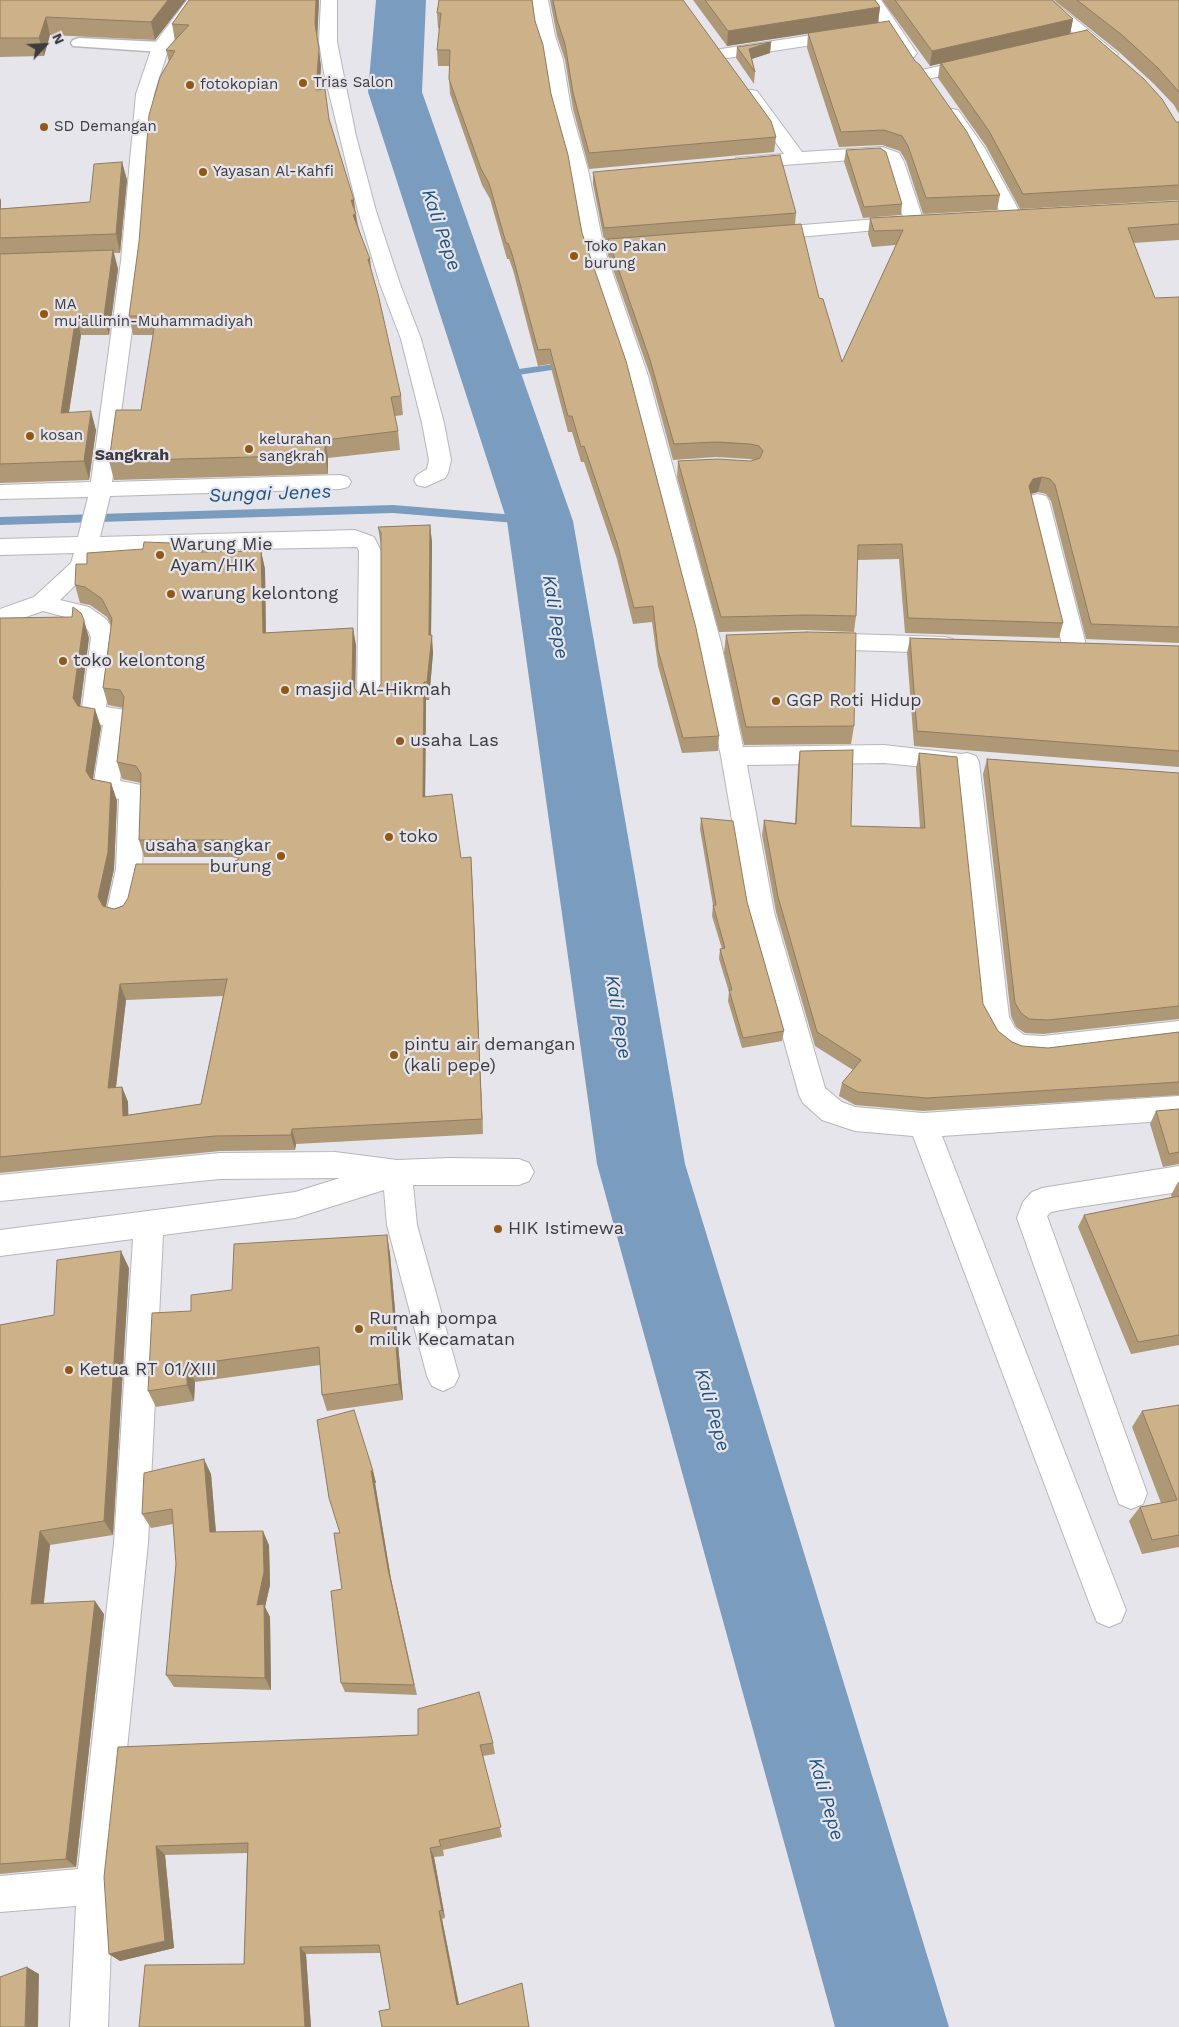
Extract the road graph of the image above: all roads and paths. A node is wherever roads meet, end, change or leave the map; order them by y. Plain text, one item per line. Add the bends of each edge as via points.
1 (196, 0) edge
2 (330, 0) edge
3 (540, 0) edge
4 (873, 0) edge
5 (1042, 0) edge
6 (875, 30) junction
7 (1086, 36) junction
8 (709, 37) edge
9 (1067, 41) edge
10 (78, 43) dead end
11 (161, 47) junction
12 (990, 59) edge
13 (1122, 66) edge
14 (730, 67) junction
15 (924, 75) junction
16 (796, 157) junction
17 (726, 163) edge
18 (599, 175) edge
19 (580, 178) junction
20 (1031, 215) edge
21 (1012, 216) junction
22 (992, 217) edge
23 (934, 221) edge
24 (914, 222) junction
25 (750, 236) edge
26 (425, 480) dead end
27 (340, 482) dead end
28 (0, 492) edge
29 (100, 492) junction
30 (1038, 501) dead end
31 (90, 539) junction
32 (0, 547) edge
33 (42, 603) junction
34 (0, 618) edge
35 (795, 640) edge
36 (969, 646) edge
37 (1075, 649) edge
38 (369, 702) edge
39 (733, 756) junction
40 (129, 868) junction
41 (157, 869) edge
42 (119, 914) edge
43 (1179, 1032) edge
44 (1179, 1108) edge
45 (923, 1124) junction
46 (519, 1172) dead end
47 (397, 1173) junction
48 (1179, 1179) edge
49 (0, 1188) edge
50 (149, 1224) junction
51 (0, 1244) edge
52 (443, 1376) dead end
53 (1131, 1493) dead end
54 (1109, 1610) dead end
55 (95, 1886) junction
56 (0, 1894) edge
57 (90, 2027) edge

1 - 11 street
2 - 26 street via 328,42 344,123 361,191 411,339 433,423 440,460 437,473
3 - 19 street
4 - 6 street
5 - 7 street
6 - 14 street
6 - 15 street
7 - 9 street
7 - 13 street
8 - 14 street
10 - 11 lane
11 - 29 street via 145,94 121,261
12 - 15 street
14 - 16 street
15 - 21 street via 975,147
16 - 17 street
16 - 24 street via 872,151 887,154 895,162
18 - 19 street
19 - 39 street via 638,376 672,468 719,642
20 - 21 street
21 - 22 street
23 - 24 street
24 - 25 street
27 - 29 street
28 - 29 street
29 - 31 street
30 - 37 street
31 - 32 street
31 - 33 street via 82,566
31 - 38 street via 356,538 366,542 370,551
33 - 34 street
33 - 40 street via 81,613 98,625 103,638 93,716 116,716 106,788 132,792
35 - 36 street
39 - 43 street via 884,754 977,763 996,1018 1005,1036 1018,1046 1043,1048
39 - 45 street via 761,912 813,1095 832,1110 855,1119
40 - 41 street
40 - 42 street
44 - 45 street
45 - 54 street
46 - 47 street
47 - 49 street via 335,1165 220,1166
47 - 50 street via 295,1204
47 - 52 street via 402,1225
48 - 53 street via 1042,1201 1033,1211 1032,1218
50 - 51 street
50 - 55 street via 131,1543
55 - 56 street
55 - 57 street

